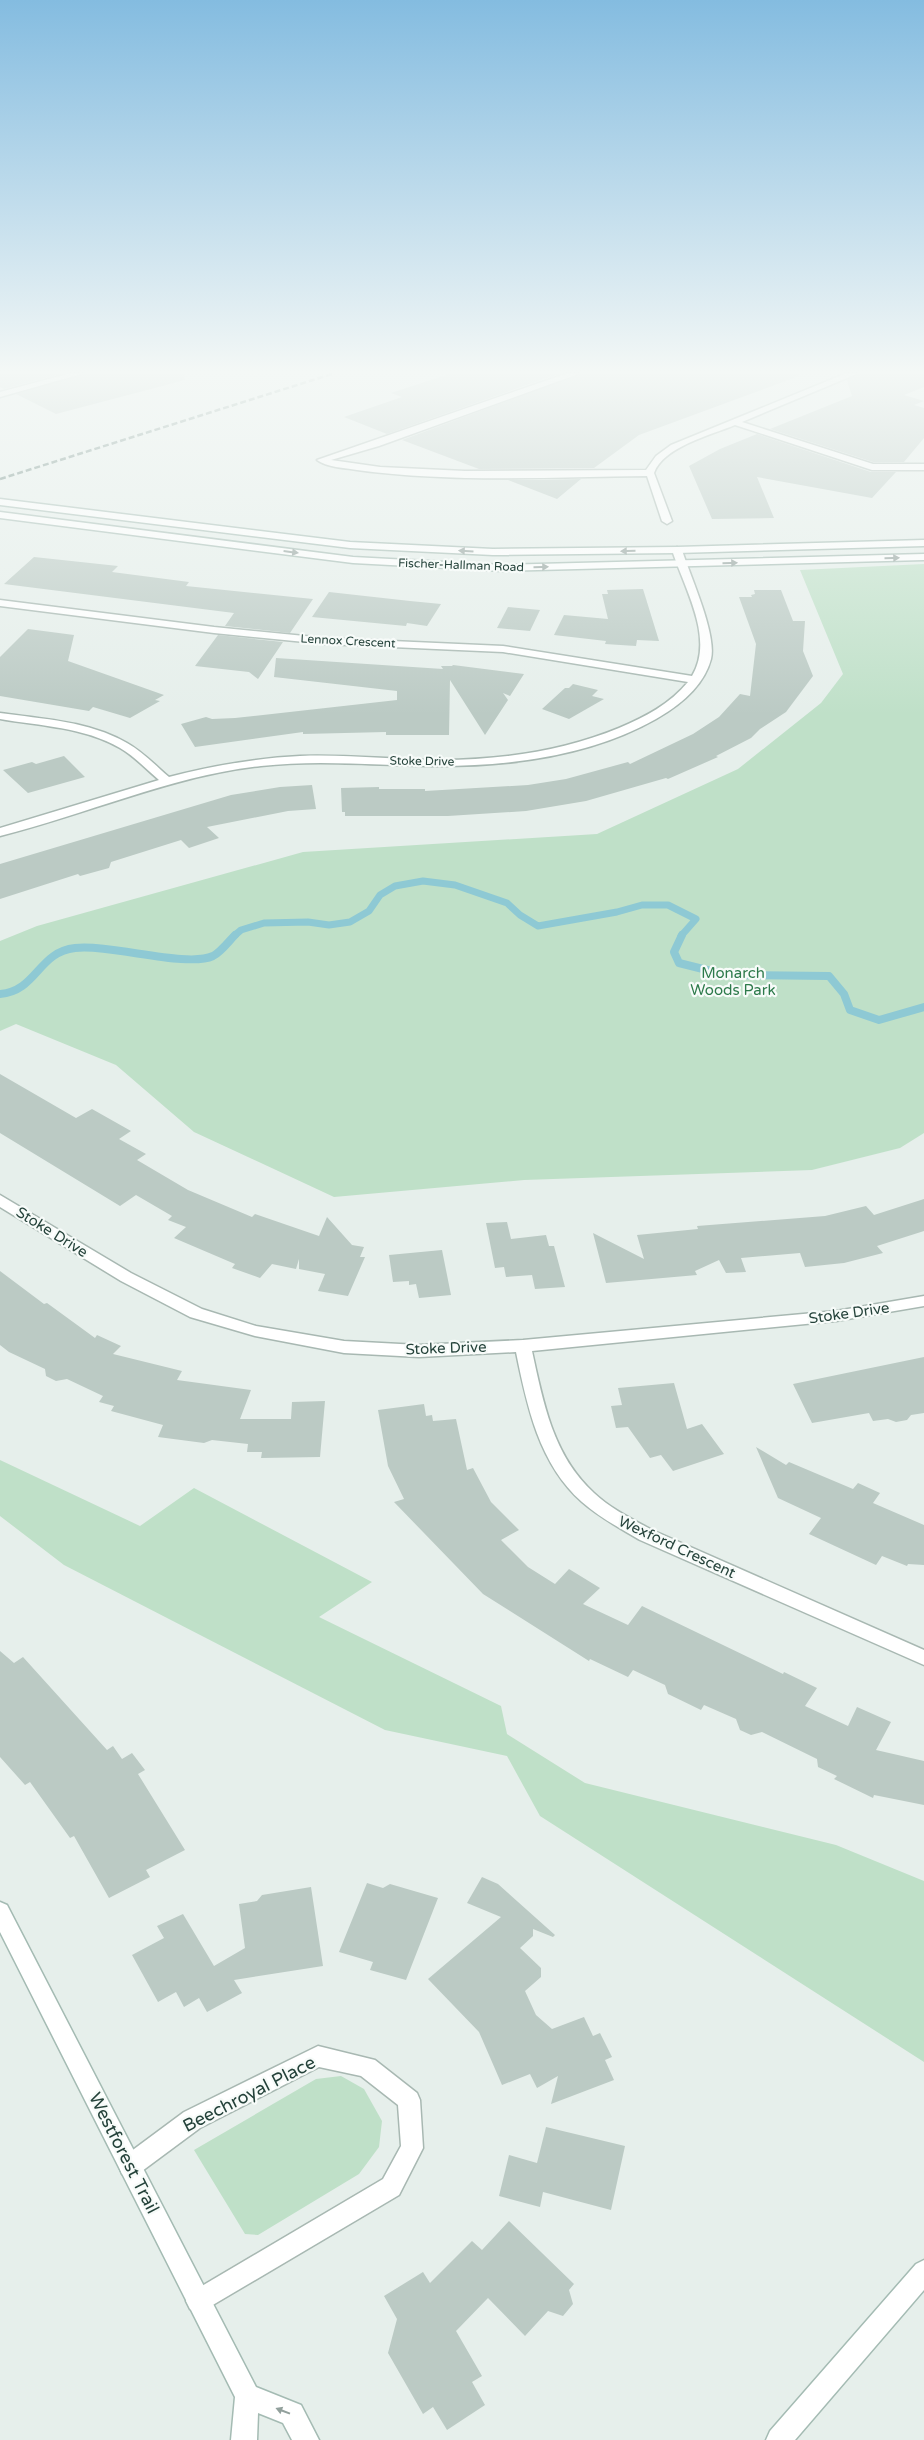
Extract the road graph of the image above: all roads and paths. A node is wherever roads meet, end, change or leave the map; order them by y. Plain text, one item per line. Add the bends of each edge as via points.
1 (655, 487) edge
2 (0, 502) edge
3 (0, 515) edge
4 (667, 521) dead end
5 (924, 543) edge
6 (677, 550) junction
7 (924, 557) edge
8 (681, 564) junction
9 (0, 603) edge
10 (695, 680) junction
11 (0, 716) edge
12 (168, 782) junction
13 (0, 832) edge
14 (1, 1201) edge
15 (924, 1301) edge
16 (523, 1346) junction
17 (924, 1658) edge
18 (0, 1911) edge
19 (130, 2166) junction
20 (924, 2272) edge
21 (198, 2301) junction
22 (247, 2396) junction
23 (244, 2440) edge
24 (306, 2440) edge
25 (780, 2440) edge

1 - 4 street
6 -> 2 street, Fischer-Hallman Road via 493,552 350,545
3 -> 8 street, Fischer-Hallman Road via 353,560 503,568
5 - 6 street, Fischer-Hallman Road
6 - 8 street, Stoke Drive
8 -> 7 street, Fischer-Hallman Road
8 - 10 street, Stoke Drive via 703,627 707,656
9 - 10 street, Lennox Crescent via 325,641 488,647
10 - 12 street, Stoke Drive via 685,694 657,715 612,736 564,749 470,762 286,759 221,768
11 - 12 street via 82,729 104,736 124,746
12 - 13 street, Stoke Drive
14 - 16 street, Stoke Drive via 135,1282 196,1313 255,1331 344,1347 400,1350
15 - 16 street, Stoke Drive via 836,1316
16 - 17 street, Wexford Crescent via 539,1422 548,1444 560,1465 583,1492 609,1514 646,1535
18 - 19 street, Westforest Trail
19 - 21 street, Westforest Trail
19 - 21 street, Beechroyal Place via 192,2120 318,2056 367,2067 409,2100 412,2148 391,2187
20 - 25 street
21 - 22 street, Westforest Trail
22 - 23 street
24 -> 22 street via 292,2414

